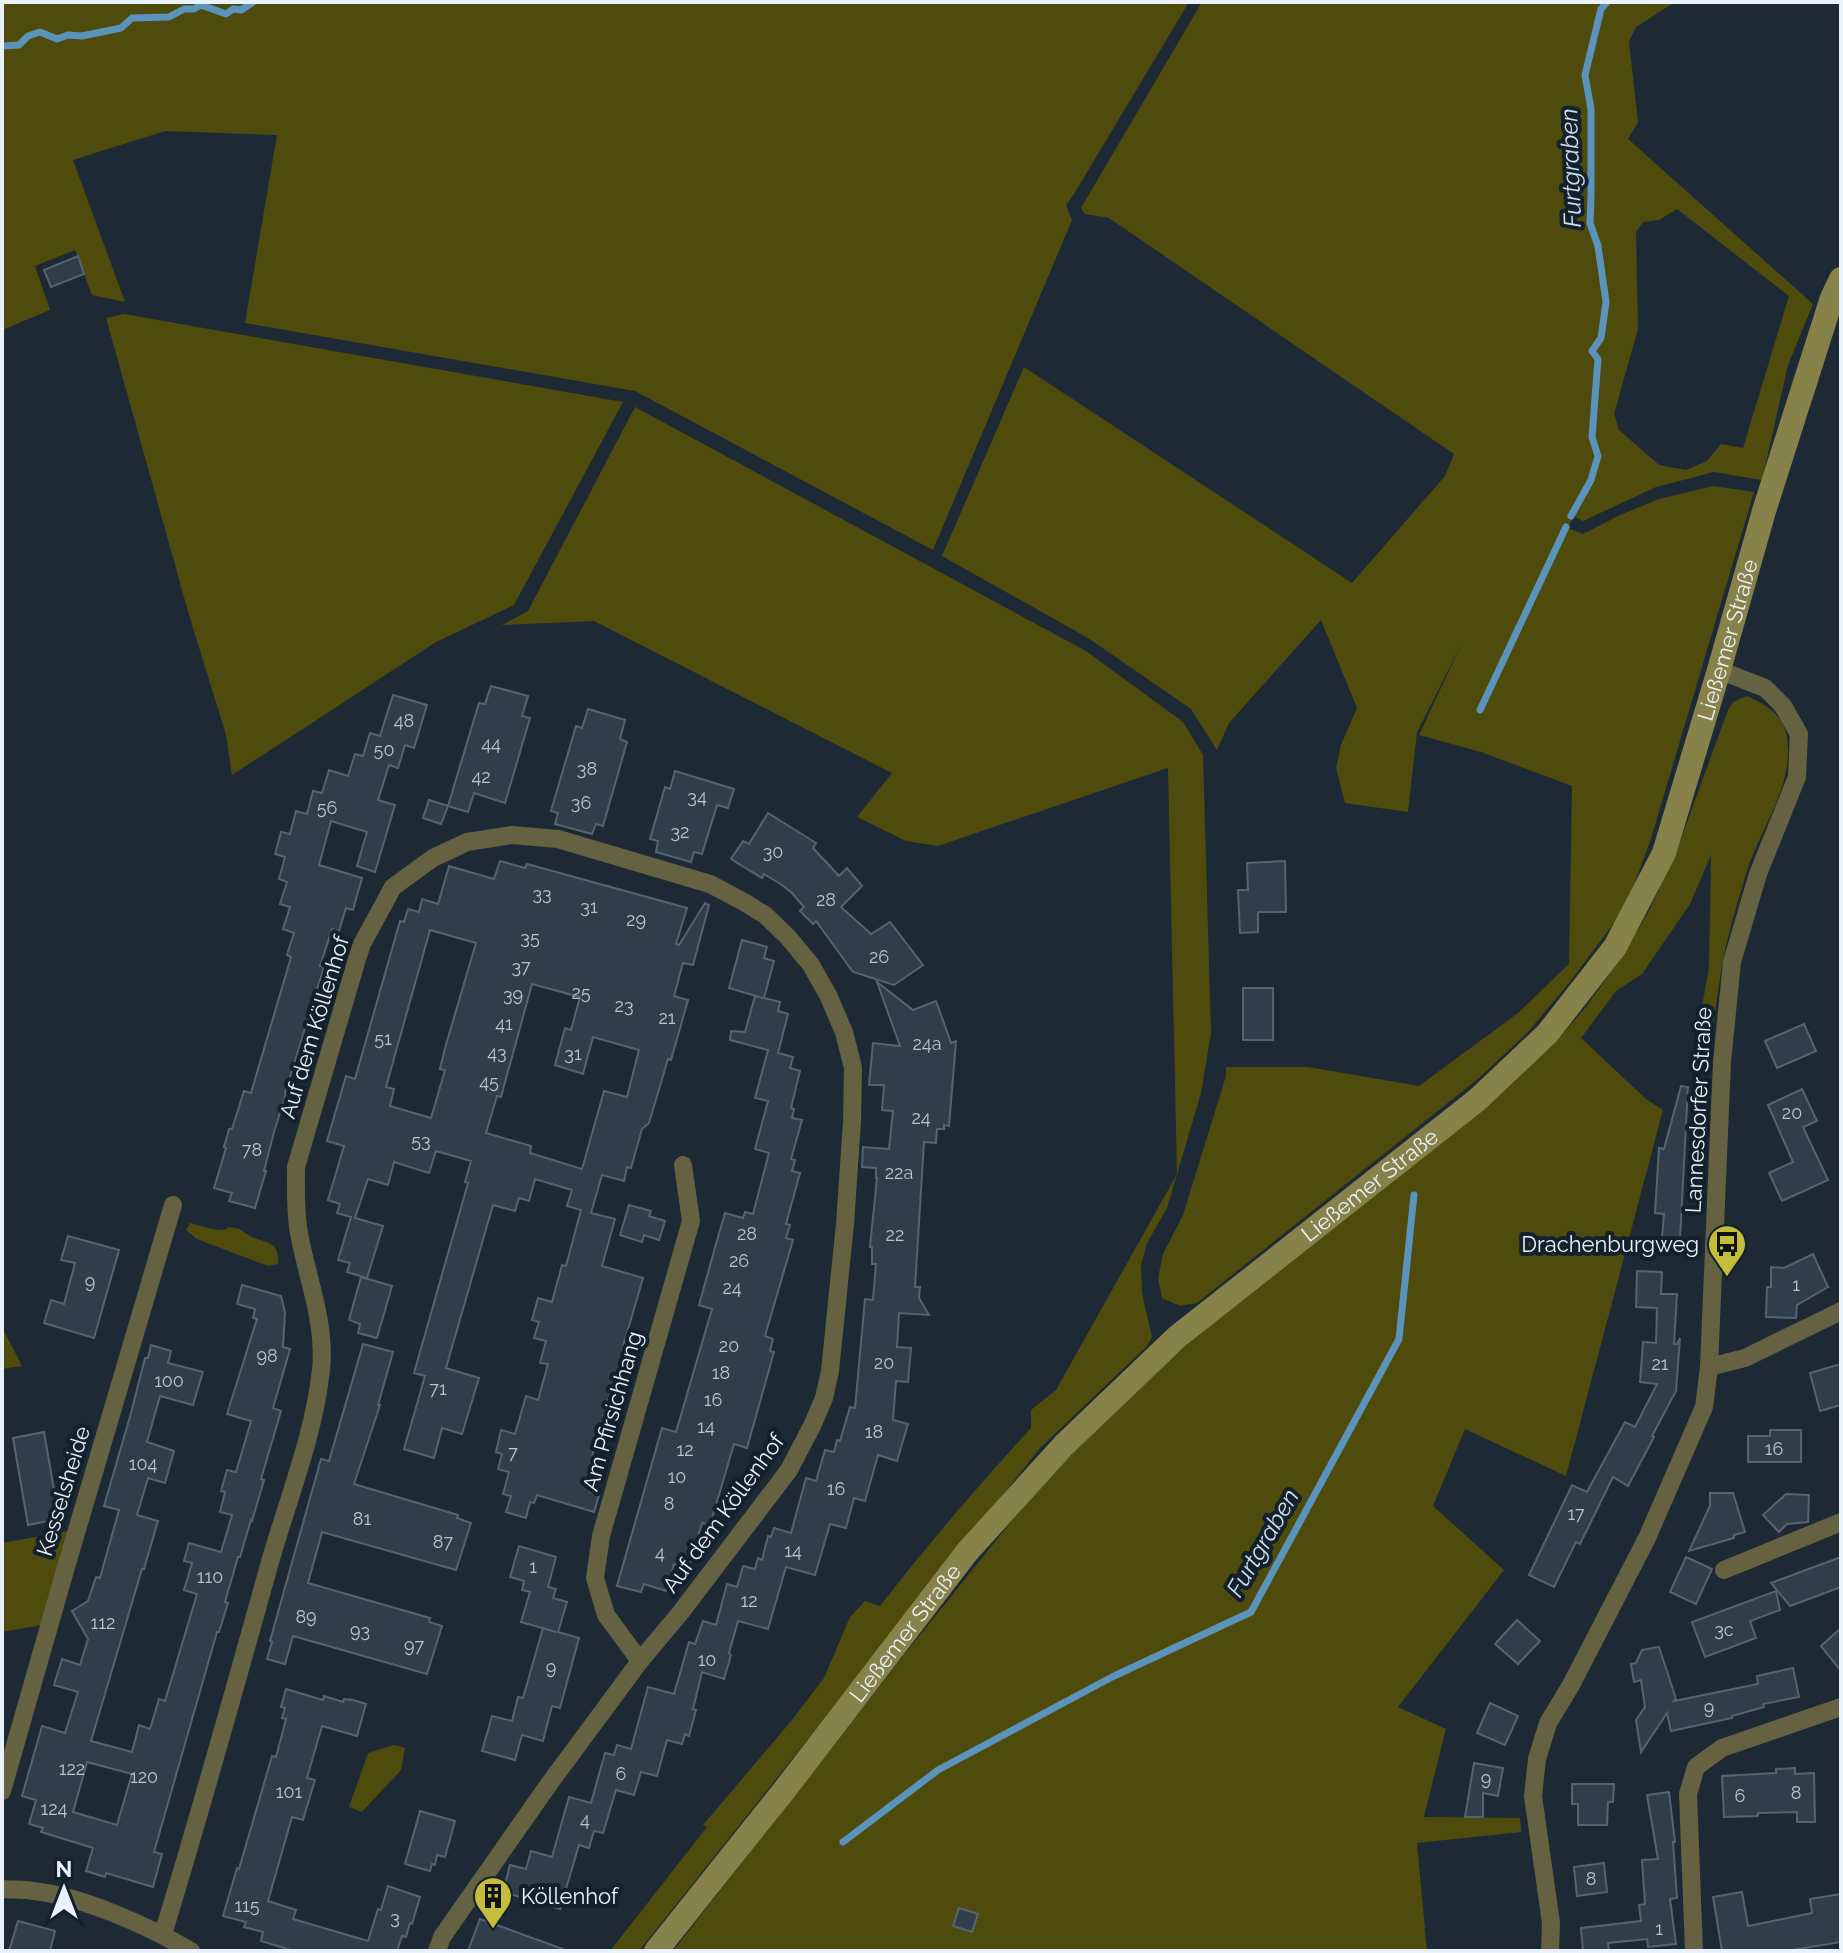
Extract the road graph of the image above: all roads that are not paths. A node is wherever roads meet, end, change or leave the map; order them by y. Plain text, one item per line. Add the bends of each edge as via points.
1 (1841, 279) edge
2 (1719, 670) junction
3 (683, 1165) dead end
4 (173, 1205) dead end
5 (1841, 1311) edge
6 (1709, 1367) junction
7 (1841, 1522) edge
8 (1724, 1570) dead end
9 (640, 1661) junction
10 (1841, 1707) edge
11 (2, 1791) edge
12 (2, 1889) edge
13 (163, 1934) junction
14 (191, 1951) edge
15 (437, 1951) edge
16 (656, 1951) edge
17 (1550, 1951) edge
18 (1694, 1951) edge

1 - 2 street, Ließemer Straße via 1764,511
2 - 6 street, Lannesdorfer Straße via 1765,688 1799,734 1797,777 1758,874 1732,962 1722,1062
2 - 16 street, Ließemer Straße via 1664,853 1615,947 1547,1034 1477,1100 1177,1337 1064,1445 967,1552
3 - 9 street, Am Pfirsichhang via 691,1221 601,1536 595,1578 606,1615
4 - 11 street, Kesselsheide
5 - 6 street via 1745,1358
6 - 17 street, Lannesdorfer Straße via 1704,1407 1647,1538 1548,1723 1537,1759 1533,1796 1551,1923
7 - 8 street
9 - 13 street, Auf dem Köllenhof via 789,1470 824,1398 845,1224 853,1068 844,1032 811,965 765,915 744,902 710,884 558,839 512,835 467,842 393,887 362,944 296,1167 295,1202 320,1326 321,1370 305,1446
9 - 15 street, Auf dem Köllenhof via 549,1784
10 - 18 street via 1722,1748 1696,1767 1688,1794
12 - 13 street via 77,1900
13 - 14 street

